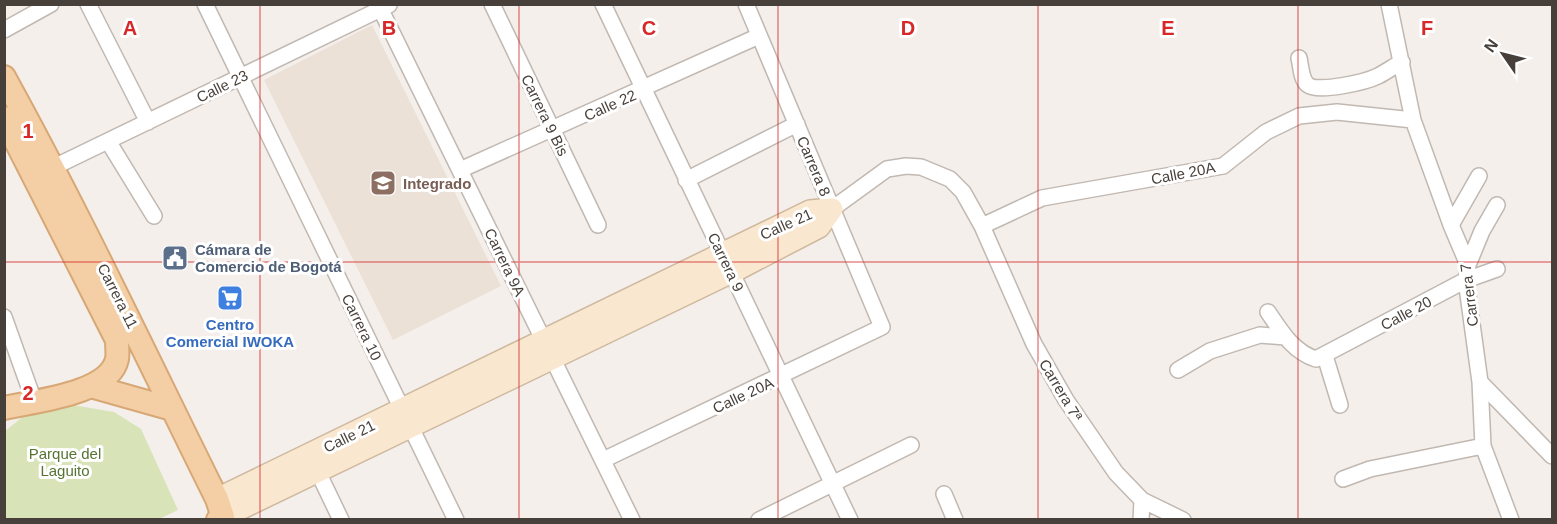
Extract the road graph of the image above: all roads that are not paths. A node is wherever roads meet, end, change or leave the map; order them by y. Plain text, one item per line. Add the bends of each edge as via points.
1 (51, 4) edge
2 (88, 4) edge
3 (492, 4) edge
4 (603, 4) edge
5 (746, 4) edge
6 (1389, 4) edge
7 (207, 5) edge
8 (383, 6) edge
9 (4, 30) edge
10 (759, 36) junction
11 (1299, 58) dead end
12 (1402, 62) junction
13 (4, 77) edge
14 (240, 77) junction
15 (644, 90) junction
16 (4, 117) edge
17 (1413, 120) junction
18 (148, 122) junction
19 (797, 124) junction
20 (552, 130) junction
21 (108, 141) junction
22 (54, 167) junction
23 (460, 170) junction
24 (1479, 176) dead end
25 (686, 180) junction
26 (1497, 205) dead end
27 (832, 209) junction
28 (154, 216) dead end
29 (597, 225) dead end
30 (1451, 225) junction
31 (982, 226) junction
32 (726, 263) junction
33 (1497, 269) dead end
34 (1467, 272) junction
35 (1269, 312) dead end
36 (4, 317) edge
37 (882, 327) joint
38 (1285, 337) junction
39 (548, 350) junction
40 (1321, 358) junction
41 (1178, 370) dead end
42 (780, 377) junction
43 (1480, 382) junction
44 (94, 387) junction
45 (34, 401) junction
46 (1340, 405) dead end
47 (4, 408) edge
48 (172, 409) junction
49 (406, 418) junction
50 (911, 444) dead end
51 (1483, 446) junction
52 (1551, 452) edge
53 (603, 460) junction
54 (318, 472) junction
55 (1344, 479) dead end
56 (832, 483) junction
57 (944, 494) dead end
58 (1142, 500) junction
59 (220, 514) edge
60 (341, 519) edge
61 (456, 519) edge
62 (632, 519) edge
63 (759, 519) edge
64 (850, 519) edge
65 (955, 519) edge
66 (1141, 519) edge
67 (1183, 519) edge
68 (1511, 519) edge

1 - 9 street
2 - 18 street
3 - 20 street, Carrera 9 Bis
4 - 15 street, Carrera 9
5 - 10 street, Carrera 8
6 - 12 street, Carrera 7
7 - 14 street, Carrera 10
8 - 14 street, Calle 23
8 - 23 street, Carrera 9A
10 - 15 street, Calle 22
10 - 19 street, Carrera 8
11 - 12 street via 1303,79 1316,88 1377,77
12 - 17 street, Carrera 7
13 - 22 main road, Carrera 11
14 - 18 street, Calle 23
14 - 49 street, Carrera 10
15 - 20 street, Calle 22
15 - 25 street, Carrera 9
16 - 44 main road, Carrera 11 via 117,340 114,367
17 - 30 street, Carrera 7
17 - 31 street, Calle 20A via 1336,112 1299,116 1266,132 1222,165 1042,198
18 - 21 street, Calle 23
19 - 25 street
19 - 27 street, Carrera 8
20 - 23 street, Calle 22
20 - 29 street, Carrera 9 Bis
21 - 22 street, Calle 23
21 - 28 street
22 - 48 main road, Carrera 11
23 - 39 street, Carrera 9A
24 - 30 street
25 - 32 street, Carrera 9
26 - 34 street via 1482,231
27 - 31 street, Carrera 7ª via 887,169 921,167 939,173 957,186
27 - 32 street, Calle 21 via 810,211
27 - 37 street, Carrera 8
30 - 34 street, Carrera 7
31 - 58 street, Carrera 7ª via 1034,344 1066,399 1116,473
32 - 39 street, Calle 21
32 - 42 street, Carrera 9
33 - 34 street, Calle 20
34 - 40 street, Calle 20
34 - 43 street, Carrera 7
35 - 38 street
36 - 45 street
37 - 42 street, Calle 20A
38 - 40 street via 1304,356
38 - 41 street via 1260,335 1210,351
39 - 49 street, Calle 21
39 - 53 street, Carrera 9A
40 - 46 street
42 - 53 street, Calle 20A
42 - 56 street, Carrera 9
43 - 51 street, Carrera 7
43 - 52 street
44 - 45 main road
44 - 48 main road
45 - 47 main road
48 - 59 main road, Carrera 11
49 - 54 street, Calle 21
49 - 59 street, Calle 21
49 - 61 street, Carrera 10
50 - 56 street
51 - 55 street via 1370,469
51 - 68 street, Carrera 7
53 - 62 street, Carrera 9A
54 - 59 street, Calle 21
54 - 60 street
56 - 63 street
56 - 64 street, Carrera 9
57 - 65 street
58 - 66 street
58 - 67 street, Carrera 7ª

